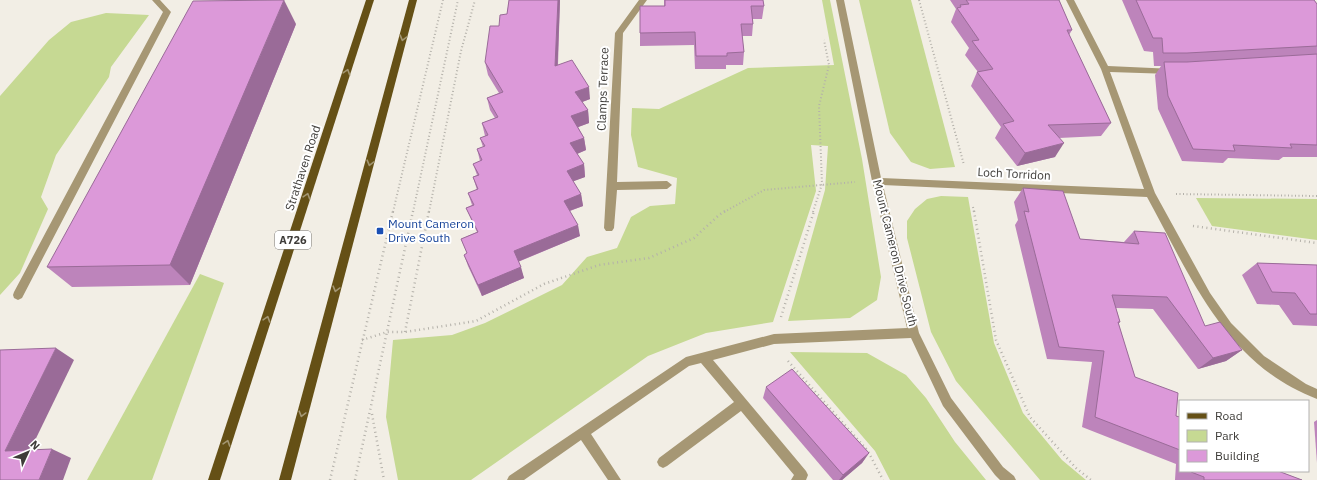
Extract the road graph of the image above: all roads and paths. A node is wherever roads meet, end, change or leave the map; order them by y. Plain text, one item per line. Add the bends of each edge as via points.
1 (156, 0) edge
2 (370, 0) edge
3 (413, 0) edge
4 (443, 0) edge
5 (458, 0) edge
6 (475, 0) edge
7 (642, 0) edge
8 (840, 0) edge
9 (919, 0) edge
10 (1070, 0) edge
11 (823, 36) dead end
12 (1105, 69) junction
13 (1176, 71) edge
14 (877, 181) junction
15 (822, 184) junction
16 (667, 185) dead end
17 (970, 185) junction
18 (612, 186) junction
19 (1150, 193) junction
20 (1317, 196) edge
21 (1165, 221) junction
22 (609, 228) dead end
23 (1317, 243) edge
24 (18, 295) dead end
25 (387, 332) junction
26 (405, 332) junction
27 (914, 333) junction
28 (774, 339) junction
29 (362, 340) junction
30 (704, 358) junction
31 (1317, 394) edge
32 (742, 403) junction
33 (371, 412) junction
34 (583, 433) junction
35 (663, 462) dead end
36 (214, 480) edge
37 (285, 480) edge
38 (330, 480) edge
39 (355, 480) edge
40 (384, 480) edge
41 (513, 480) edge
42 (615, 480) edge
43 (797, 480) edge
44 (884, 480) edge
45 (1010, 480) edge
46 (1091, 480) edge

1 - 24 street via 167,12
36 -> 2 main road, Strathaven Road / A726
3 -> 37 main road
4 - 29 path
5 - 25 path
6 - 26 path via 461,51
7 - 18 street, Clamps Terrace via 619,33
8 - 14 street, Mount Cameron Drive South
9 - 17 path
10 - 12 street
11 - 15 path via 829,65 819,106
12 - 13 street
12 - 19 street
14 - 15 path
14 - 17 street, Loch Torridon
14 - 27 street, Mount Cameron Drive South
15 - 26 path via 764,190 720,215 694,238 649,258 599,265 544,284 476,321
15 - 28 path
16 - 18 street
17 - 19 street, Loch Torridon
17 - 46 path via 996,340 1030,417 1076,468
18 - 22 street, Clamps Terrace
19 - 20 path
19 - 21 street
21 - 23 path
21 - 31 street via 1206,296 1227,326 1260,360 1302,388
25 - 26 path
25 - 29 path
25 - 33 path
27 - 28 street
27 - 45 street, Mount Cameron Drive South via 947,402 999,471
28 - 30 street
28 - 44 path via 788,361 868,451
29 - 38 path
30 - 32 street
30 - 34 street via 686,362
32 - 35 street
32 - 43 street via 802,475
33 - 39 path
33 - 40 path
34 - 41 street
34 - 42 street

